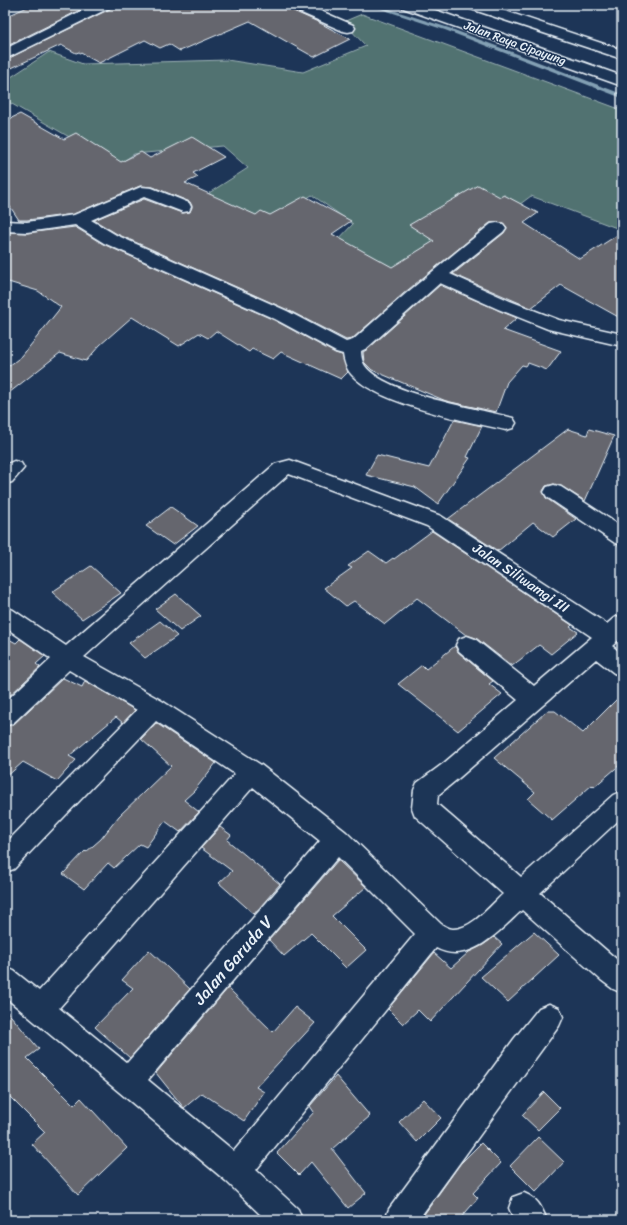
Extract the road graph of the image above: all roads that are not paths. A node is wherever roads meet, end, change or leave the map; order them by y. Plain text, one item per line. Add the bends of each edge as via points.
1 (104, 5) edge
2 (294, 5) edge
3 (408, 5) edge
4 (473, 5) edge
5 (348, 28) dead end
6 (5, 55) edge
7 (622, 55) edge
8 (622, 81) edge
9 (183, 207) dead end
10 (78, 220) junction
11 (5, 226) edge
12 (498, 228) dead end
13 (438, 275) junction
14 (622, 340) edge
15 (351, 348) junction
16 (506, 423) dead end
17 (554, 492) dead end
18 (622, 537) edge
19 (5, 616) edge
20 (609, 635) edge
21 (467, 645) dead end
22 (67, 658) junction
23 (622, 667) edge
24 (534, 700) junction
25 (154, 708) junction
26 (5, 716) edge
27 (252, 772) junction
28 (622, 802) edge
29 (338, 840) junction
30 (5, 862) edge
31 (522, 894) junction
32 (432, 933) junction
33 (618, 970) edge
34 (5, 980) edge
35 (40, 1009) junction
36 (549, 1017) dead end
37 (129, 1081) junction
38 (236, 1171) junction
39 (286, 1220) edge
40 (400, 1220) edge

1 - 6 street
2 - 5 street
3 - 8 street, Jalan Raya Cipayung
4 - 7 street
9 - 10 street via 141,192
10 - 11 street via 27,227
10 - 15 street via 110,239 281,315 343,348
12 - 13 street
13 - 14 street via 554,325
13 - 15 street via 360,344
15 - 16 street via 356,368 380,386 447,409
17 - 18 street
19 - 22 street
20 - 22 street, Jalan Siliwamgi III via 434,521 290,467 282,469
20 - 23 street, Jalan Siliwamgi III
20 - 24 street
21 - 24 street
22 - 25 street
22 - 26 street, Jalan Siliwamgi III
24 - 31 street via 426,790 424,808
25 - 27 street
25 - 30 street
27 - 29 street
27 - 35 street
28 - 31 street
29 - 32 street
29 - 37 street, Jalan Garuda V
31 - 32 street via 468,939 450,942
31 - 33 street
32 - 38 street
34 - 35 street
35 - 37 street
36 - 40 street
37 - 38 street
38 - 39 street

